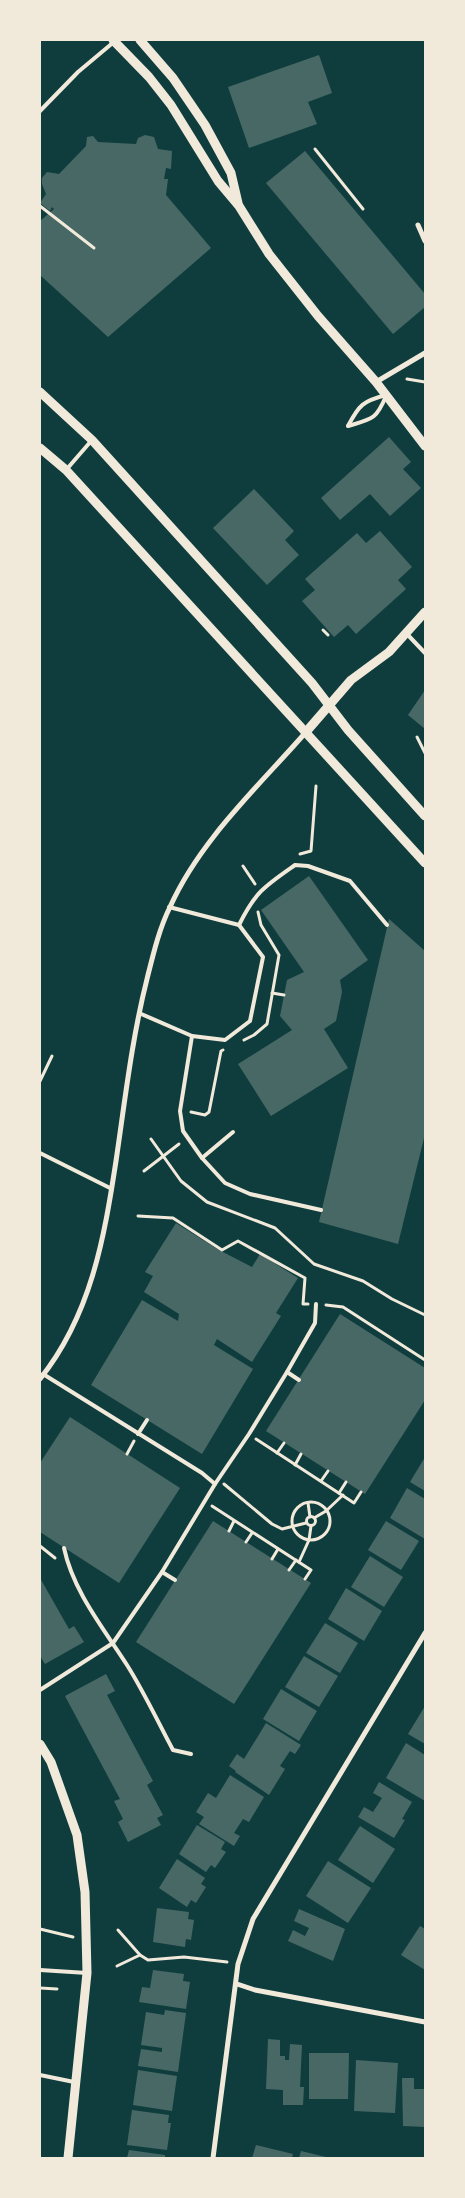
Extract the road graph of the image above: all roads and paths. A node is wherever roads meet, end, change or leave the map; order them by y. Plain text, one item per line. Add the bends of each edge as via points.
1 (113, 40) edge
2 (117, 40) edge
3 (142, 43) edge
4 (40, 112) edge
5 (315, 149) dead end
6 (40, 206) edge
7 (239, 206) junction
8 (363, 208) dead end
9 (418, 225) dead end
10 (425, 242) edge
11 (94, 248) dead end
12 (425, 353) edge
13 (406, 379) dead end
14 (376, 382) junction
15 (425, 382) edge
16 (40, 392) edge
17 (386, 395) junction
18 (92, 440) junction
19 (425, 446) edge
20 (40, 448) edge
21 (66, 470) junction
22 (425, 612) edge
23 (323, 630) dead end
24 (406, 633) junction
25 (328, 635) dead end
26 (425, 653) edge
27 (329, 705) junction
28 (306, 732) junction
29 (417, 737) dead end
30 (425, 753) edge
31 (316, 786) dead end
32 (425, 816) edge
33 (292, 859) dead end
34 (425, 863) edge
35 (261, 878) dead end
36 (254, 882) dead end
37 (169, 907) junction
38 (239, 925) junction
39 (387, 925) dead end
40 (272, 992) dead end
41 (284, 995) dead end
42 (139, 1013) junction
43 (192, 1036) junction
44 (52, 1056) dead end
45 (40, 1081) edge
46 (233, 1132) dead end
47 (188, 1138) junction
48 (151, 1139) dead end
49 (40, 1153) edge
50 (162, 1156) junction
51 (202, 1158) junction
52 (144, 1170) dead end
53 (112, 1189) junction
54 (321, 1210) dead end
55 (138, 1216) dead end
56 (316, 1304) junction
57 (425, 1315) edge
58 (425, 1360) edge
59 (287, 1372) junction
60 (42, 1377) edge
61 (299, 1380) dead end
62 (148, 1420) dead end
63 (138, 1434) junction
64 (249, 1434) junction
65 (284, 1443) dead end
66 (277, 1453) junction
67 (301, 1454) dead end
68 (295, 1465) junction
69 (328, 1470) dead end
70 (218, 1479) junction
71 (321, 1481) junction
72 (346, 1482) dead end
73 (215, 1484) junction
74 (361, 1492) dead end
75 (341, 1494) junction
76 (205, 1502) junction
77 (308, 1503) junction
78 (326, 1511) junction
79 (312, 1518) junction
80 (234, 1521) junction
81 (306, 1523) junction
82 (311, 1526) junction
83 (293, 1528) junction
84 (229, 1531) dead end
85 (252, 1533) junction
86 (310, 1540) junction
87 (246, 1542) dead end
88 (64, 1548) dead end
89 (278, 1549) junction
90 (272, 1559) dead end
91 (298, 1561) junction
92 (290, 1570) dead end
93 (162, 1572) junction
94 (175, 1580) dead end
95 (305, 1580) dead end
96 (425, 1633) edge
97 (113, 1643) junction
98 (40, 1690) edge
99 (40, 1744) edge
100 (191, 1754) dead end
101 (40, 1929) edge
102 (118, 1930) dead end
103 (87, 1940) junction
104 (140, 1955) junction
105 (238, 1964) junction
106 (117, 1966) dead end
107 (40, 1970) edge
108 (87, 1974) junction
109 (237, 1984) junction
110 (40, 1988) edge
111 (57, 1989) dead end
112 (425, 2022) edge
113 (40, 2074) edge
114 (76, 2082) junction
115 (68, 2158) edge
116 (214, 2158) edge

1 - 7 street via 171,105 218,181
2 - 4 lane via 78,72
3 - 7 street via 173,78 205,125 231,173
5 - 8 path
6 - 11 path
7 - 14 street via 269,254
9 - 10 street
12 - 14 street
13 - 15 path
14 - 17 street
16 - 18 street
17 - 17 lane via 358,407 348,426 369,420 379,412
17 - 19 street
18 - 21 lane
18 - 27 street
20 - 21 street
21 - 28 street
22 - 24 street
23 - 25 path
24 - 26 lane
24 - 27 street via 389,652 351,680
27 - 28 street
27 - 32 street
28 - 34 street
28 - 37 street via 237,809 193,865
29 - 30 path
31 - 33 path via 311,851
35 - 36 path
37 - 38 lane
37 - 42 street
38 - 39 lane via 250,902 264,887 295,865 308,866 350,881
38 - 43 lane via 263,957 250,1021 225,1040
40 - 41 path
42 - 43 lane
42 - 53 street
43 - 47 lane via 180,1111 183,1131
44 - 45 path
46 - 51 lane
47 - 50 path
47 - 51 lane
48 - 50 path
49 - 53 lane
50 - 52 path
50 - 57 path via 181,1181 207,1202 275,1228 314,1264 363,1281
51 - 54 lane via 226,1183 242,1190
53 - 60 street via 102,1247 87,1293 69,1335
55 - 56 path via 173,1218 222,1250 238,1240 305,1278 303,1304
56 - 58 path via 343,1307
56 - 59 lane via 315,1323
59 - 61 lane
59 - 64 lane
60 - 63 lane
62 - 63 lane
63 - 73 lane
64 - 66 path
64 - 70 lane
65 - 66 path
66 - 68 path
67 - 68 path
68 - 71 path
69 - 71 path
70 - 73 lane
70 - 83 path via 272,1524 282,1529
71 - 75 path
72 - 75 path
73 - 76 lane
74 - 75 path via 354,1503
75 - 78 path
76 - 80 path
76 - 93 lane
77 - 78 path via 319,1505
77 - 79 path
77 - 83 path via 296,1509
78 - 79 path
78 - 86 path via 329,1518 327,1530 318,1539
79 - 81 path
79 - 82 path via 315,1523
80 - 84 path
80 - 85 path
81 - 82 path
81 - 83 path
82 - 86 path
83 - 86 path via 300,1537
85 - 87 path
85 - 89 path
86 - 91 path
88 - 97 lane via 68,1568
89 - 90 path
89 - 91 path
91 - 92 path
91 - 95 path via 311,1570
93 - 94 lane
93 - 97 lane
96 - 105 street via 252,1919
97 - 98 lane
97 - 100 lane via 173,1750
99 - 103 street via 51,1762 77,1835 85,1892
101 - 103 path
102 - 104 path
103 - 108 street
104 - 105 path via 148,1960 184,1957
104 - 106 path
105 - 109 street
107 - 108 lane
108 - 114 street
109 - 112 street
109 - 116 street
110 - 111 path
113 - 114 lane
114 - 115 street

